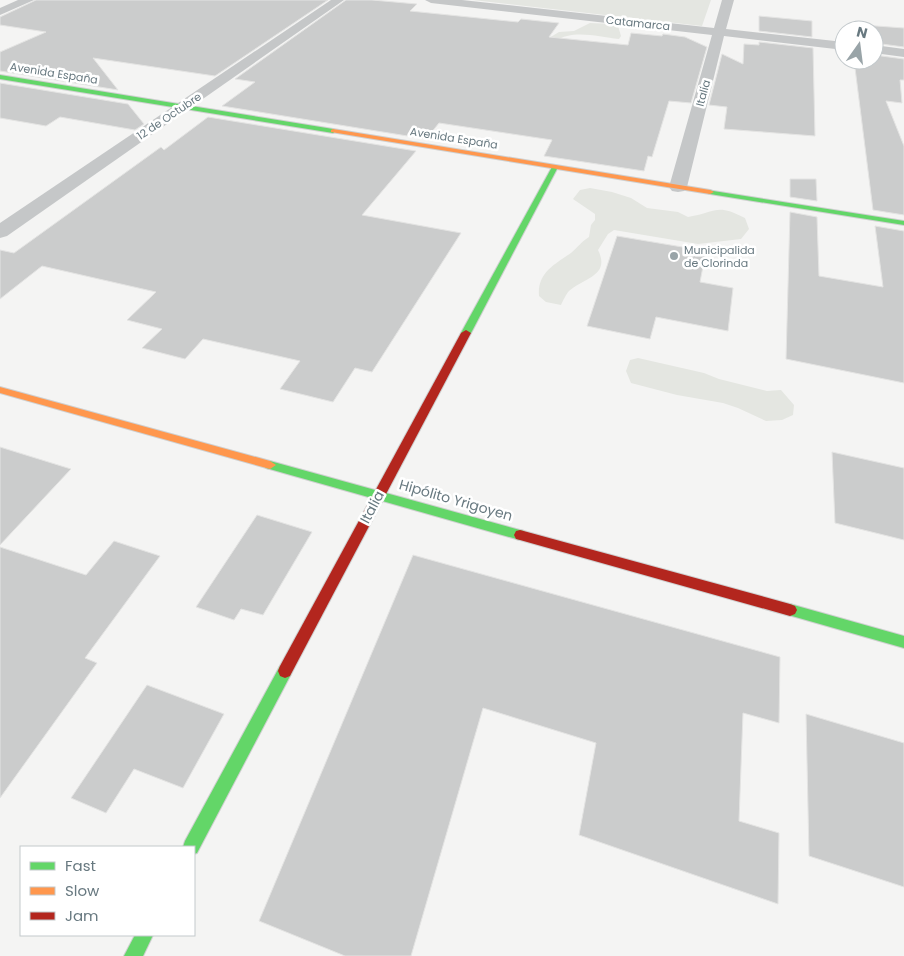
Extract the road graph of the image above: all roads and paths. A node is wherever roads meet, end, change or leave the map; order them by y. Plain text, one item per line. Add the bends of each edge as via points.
1 (28, 0) edge
2 (338, 0) edge
3 (431, 0) edge
4 (728, 0) edge
5 (0, 12) edge
6 (720, 32) junction
7 (834, 45) edge
8 (884, 50) edge
9 (904, 53) edge
10 (0, 77) edge
11 (182, 107) junction
12 (555, 167) junction
13 (678, 187) junction
14 (904, 223) edge
15 (0, 232) edge
16 (0, 390) edge
17 (379, 494) junction
18 (904, 642) edge
19 (191, 846) edge
20 (143, 936) edge
21 (132, 956) edge

1 - 5 street
2 - 11 street, 12 de Octubre
3 - 6 street, Catamarca
4 - 6 street, Italia
6 - 7 street, Catamarca
6 - 13 street, Italia
8 - 9 street
10 - 11 street, Avenida España
11 - 12 street, Avenida España
11 - 15 street, 12 de Octubre
12 - 13 street, Avenida España
12 - 17 street, Italia
13 - 14 street, Avenida España
16 - 17 street, Hipólito Yrigoyen
17 - 18 street, Hipólito Yrigoyen
17 - 19 street, Italia
20 - 21 street

